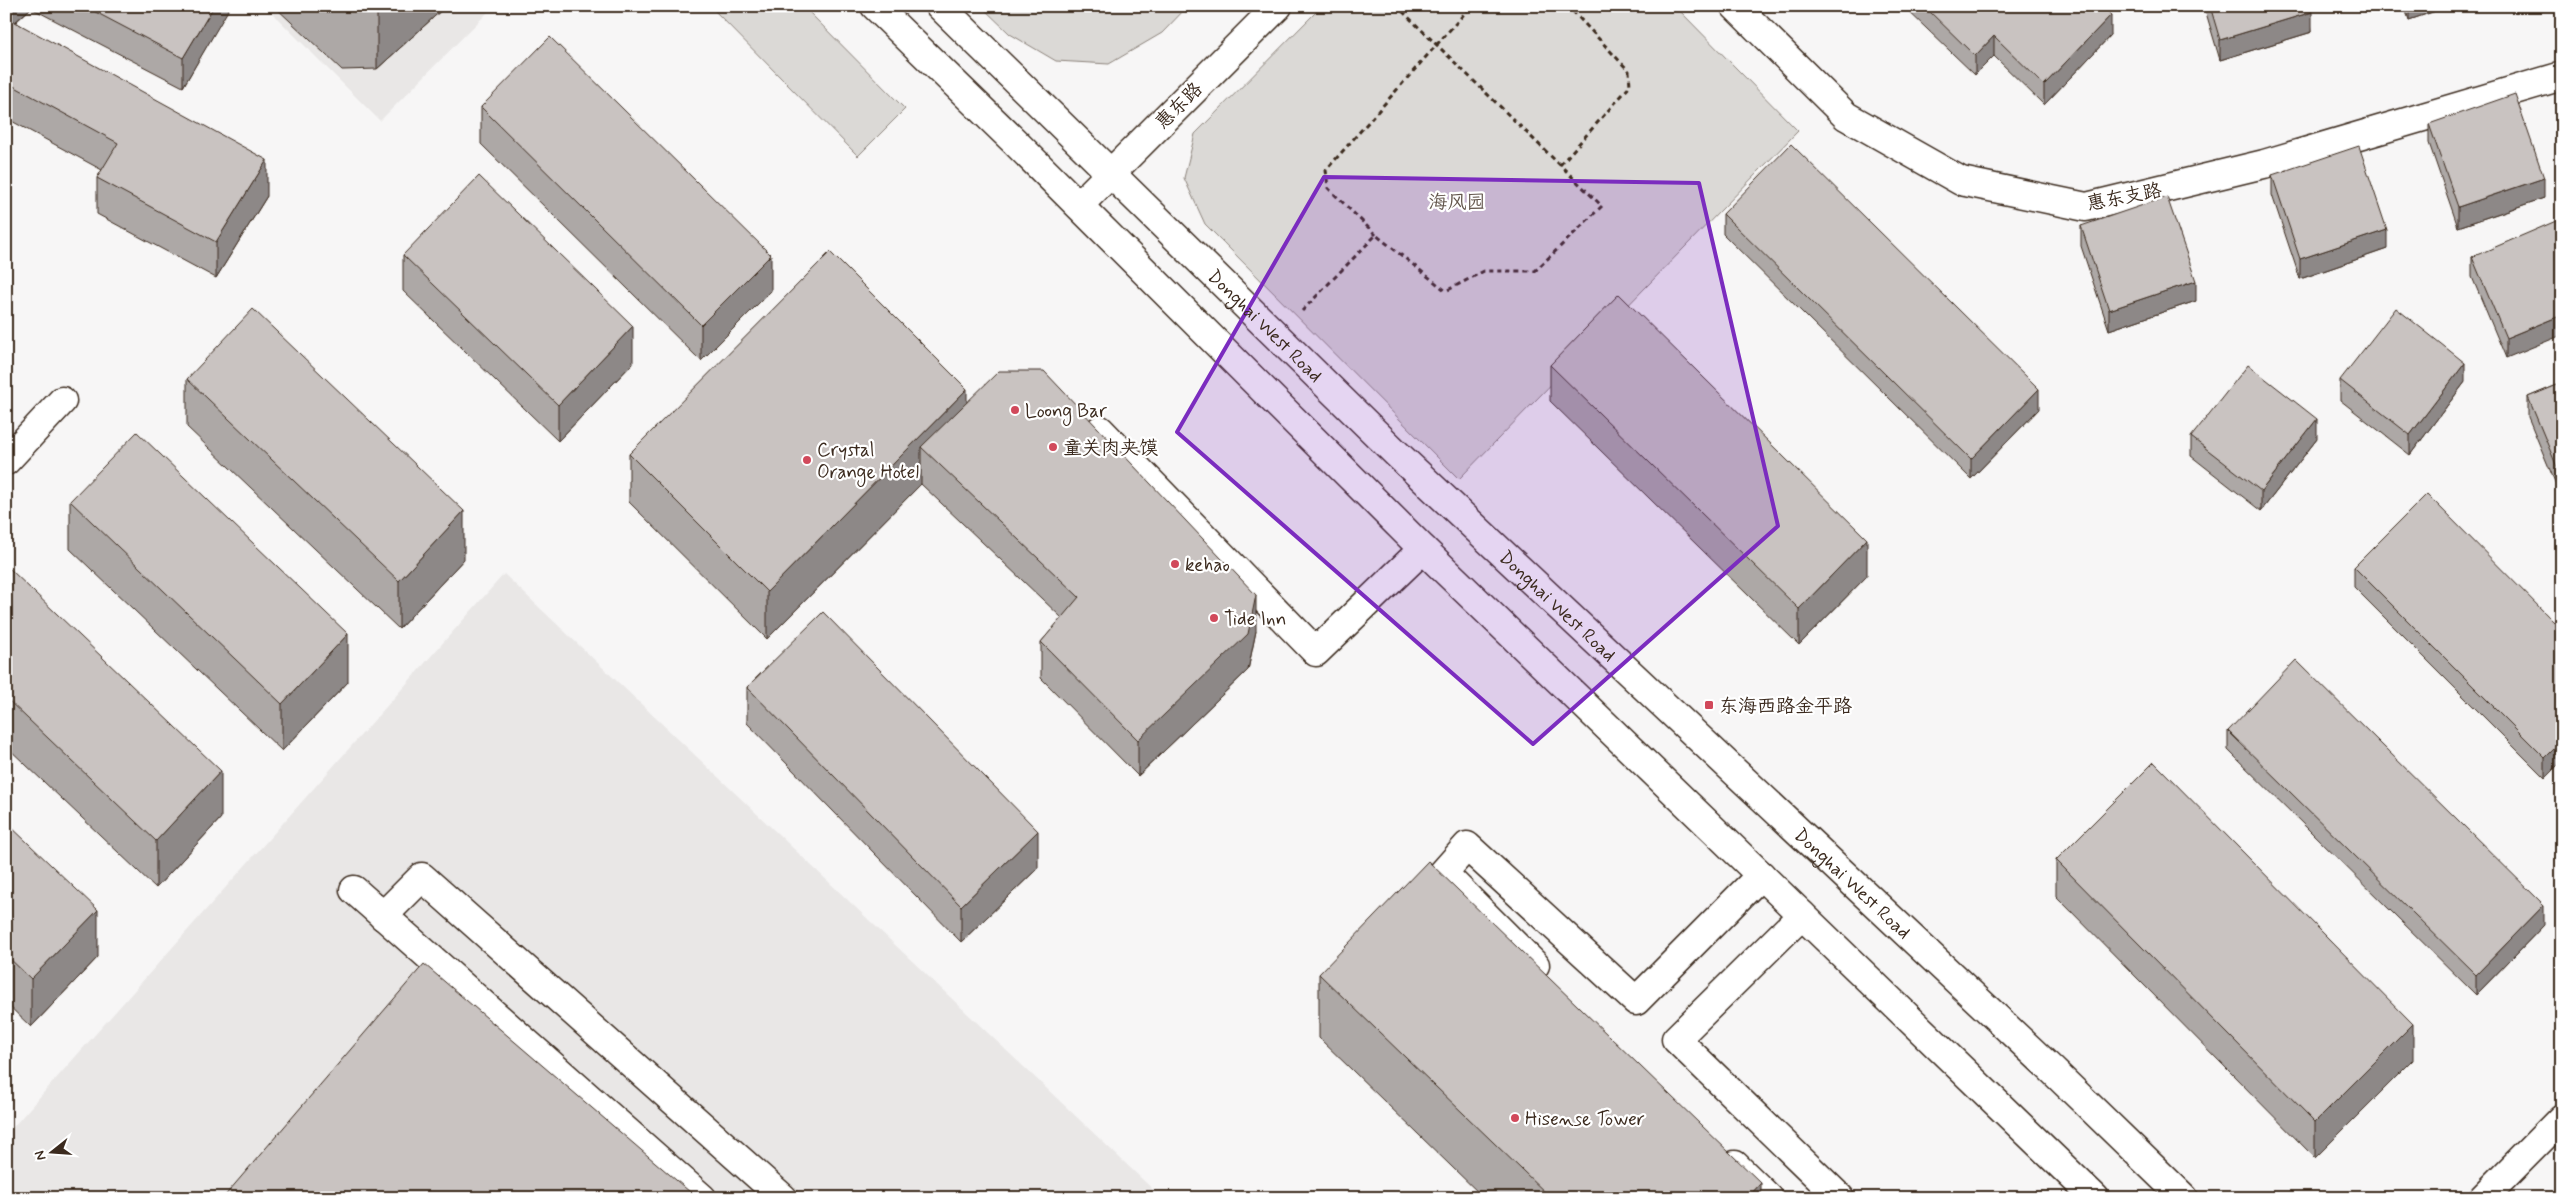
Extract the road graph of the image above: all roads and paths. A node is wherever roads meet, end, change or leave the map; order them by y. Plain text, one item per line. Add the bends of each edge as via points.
1 (875, 6) edge
2 (940, 6) edge
3 (1278, 6) edge
4 (1397, 6) edge
5 (1471, 6) edge
6 (1568, 6) edge
7 (1735, 6) edge
8 (1437, 45) junction
9 (2562, 76) edge
10 (1560, 166) junction
11 (1110, 172) junction
12 (1079, 205) junction
13 (1376, 235) junction
14 (1277, 336) junction
15 (62, 401) dead end
16 (1081, 411) edge
17 (6, 461) edge
18 (1423, 549) junction
19 (1761, 875) junction
20 (354, 890) dead end
21 (1802, 915) junction
22 (383, 916) junction
23 (1556, 986) edge
24 (2562, 1118) edge
25 (1716, 1146) edge
26 (702, 1198) edge
27 (782, 1198) edge
28 (1768, 1198) edge
29 (1840, 1198) edge
30 (2095, 1198) edge
31 (2184, 1198) edge
32 (2483, 1198) edge

1 - 12 main road
2 - 11 main road, Donghai West Road
3 - 11 main road, 惠东路
4 - 8 path
5 - 8 path
6 - 10 path via 1629,71 1630,86
7 - 9 main road, 惠东支路 via 1846,116 1961,181 2086,207 2264,164
8 - 10 path
8 - 13 path via 1326,170 1328,188
10 - 13 path via 1602,206 1535,271 1484,271 1446,292
11 - 12 main road, 惠东路
11 - 14 main road, Donghai West Road
12 - 18 main road
13 - 14 path
14 - 31 main road, Donghai West Road via 1397,454 2052,1069
15 - 17 main road
16 - 18 main road via 1316,652
18 - 19 main road
19 - 21 main road
19 - 23 main road via 1636,1001 1467,846 1443,874
20 - 22 main road
21 - 29 main road via 1676,1039
21 - 30 main road
22 - 26 main road
22 - 27 main road via 422,877
24 - 32 main road
25 - 28 main road

